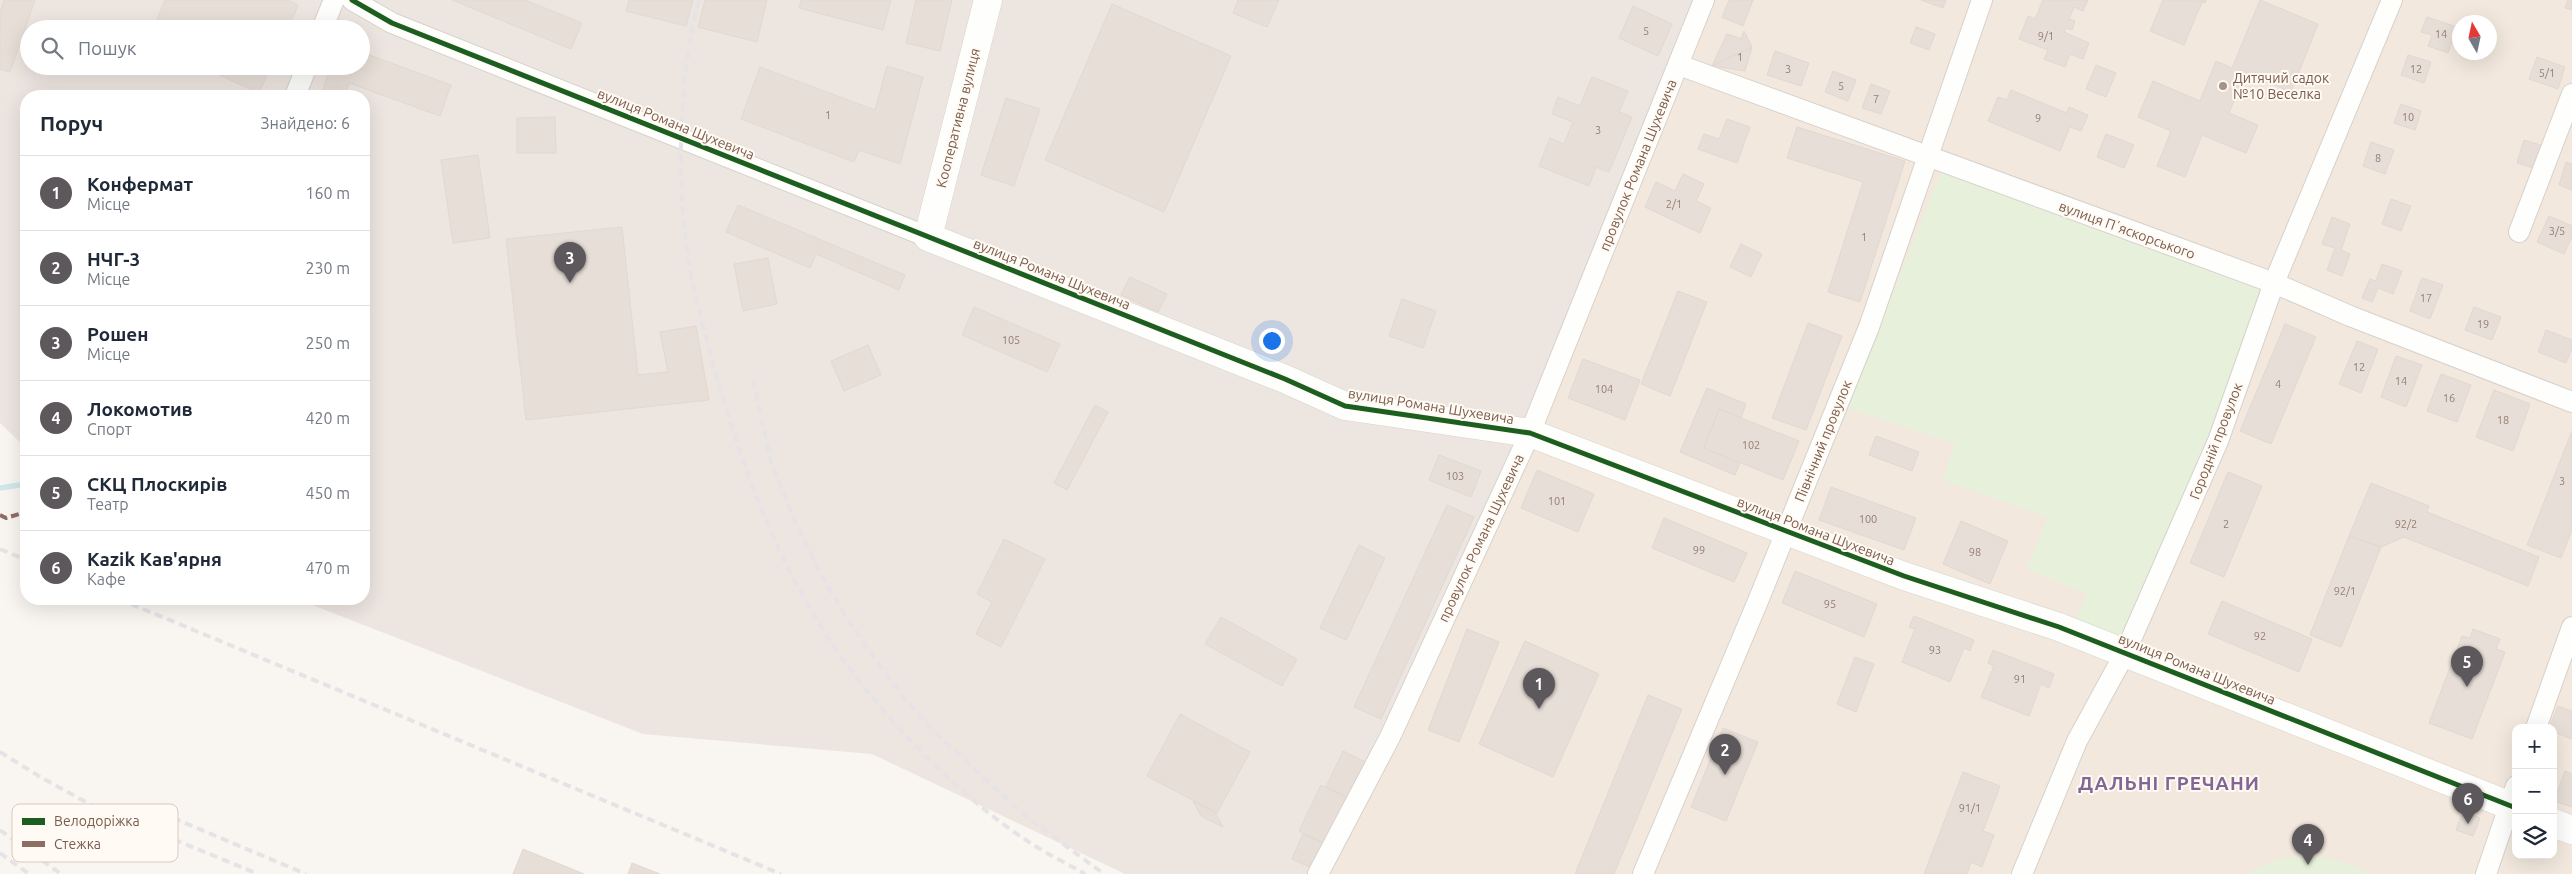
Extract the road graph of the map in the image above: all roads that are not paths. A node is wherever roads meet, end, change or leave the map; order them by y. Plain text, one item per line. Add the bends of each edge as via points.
1 (334, 0) edge
2 (352, 0) edge
3 (988, 0) edge
4 (1704, 0) edge
5 (1982, 0) edge
6 (2392, 0) edge
7 (326, 20) edge
8 (1679, 65) junction
9 (303, 75) edge
10 (297, 90) edge
11 (2572, 94) edge
12 (1926, 157) junction
13 (2519, 232) dead end
14 (928, 236) junction
15 (2274, 283) junction
16 (2572, 402) edge
17 (1530, 433) junction
18 (1786, 532) junction
19 (2572, 627) edge
20 (2125, 653) junction
21 (2537, 724) edge
22 (2512, 799) edge
23 (2512, 805) edge
24 (2557, 824) edge
25 (2572, 830) edge
26 (1318, 874) edge
27 (1643, 874) edge
28 (2022, 874) edge
29 (2486, 874) edge

1 - 7 street
2 - 14 street, вулиця Романа Шухевича via 392,22
3 - 14 street, Кооперативна вулиця
4 - 8 street, провулок Романа Шухевича
5 - 12 street, Північний провулок
6 - 15 street, Городній провулок
8 - 12 street, вулиця Пʼяскорського
8 - 17 street, провулок Романа Шухевича
9 - 10 street
11 - 13 street
12 - 15 street, вулиця Пʼяскорського
12 - 18 street, Північний провулок via 1869,327
14 - 17 street, вулиця Романа Шухевича via 1345,406
15 - 16 street, вулиця Пʼяскорського
15 - 20 street, Городній провулок via 2218,441
17 - 18 street, вулиця Романа Шухевича
17 - 26 street, провулок Романа Шухевича via 1390,737
18 - 20 street, вулиця Романа Шухевича
18 - 27 street, Північний провулок
19 - 21 street
20 - 22 street, вулиця Романа Шухевича
20 - 28 street, Городній провулок via 2078,741
23 - 29 street
24 - 25 street

